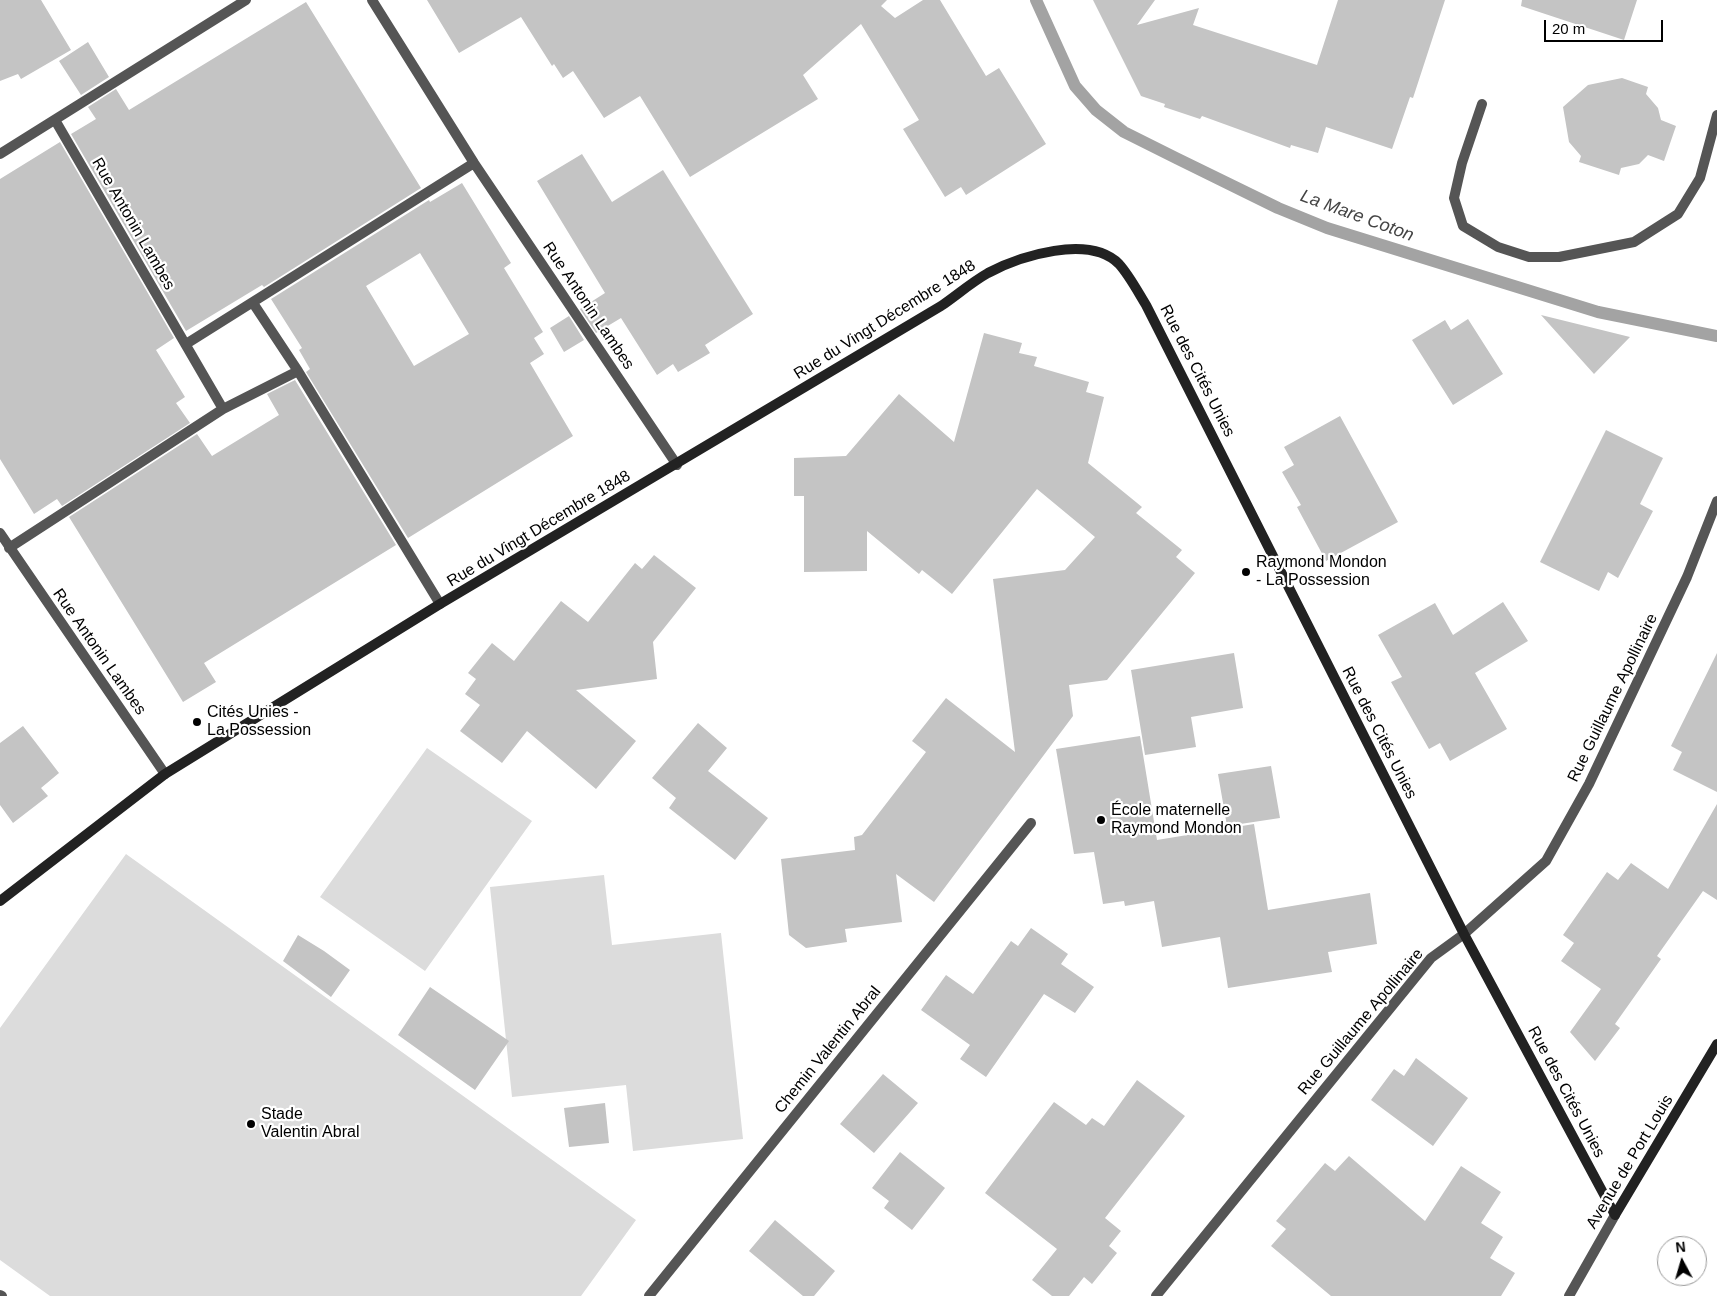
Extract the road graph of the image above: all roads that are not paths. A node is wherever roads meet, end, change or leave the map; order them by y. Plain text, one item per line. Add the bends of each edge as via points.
1 (246, 0) edge
2 (372, 0) edge
3 (1482, 104) dead end
4 (1717, 115) edge
5 (55, 120) junction
6 (0, 154) edge
7 (474, 163) junction
8 (1118, 263) joint
9 (254, 303) junction
10 (186, 344) junction
11 (298, 371) junction
12 (223, 409) junction
13 (677, 465) junction
14 (1717, 502) edge
15 (0, 534) edge
16 (9, 548) junction
17 (440, 604) junction
18 (165, 774) junction
19 (1031, 823) dead end
20 (0, 901) edge
21 (1464, 934) junction
22 (1717, 1044) edge
23 (1615, 1215) junction
24 (649, 1296) edge
25 (1156, 1296) edge
26 (1569, 1296) edge

1 - 5 street
2 - 7 street, Rue Antonin Lambes
3 - 4 street via 1454,198 1463,226 1498,247 1529,257 1559,257 1634,242 1678,214 1700,178
5 - 6 street
5 - 10 street, Rue Antonin Lambes
7 - 9 street
7 - 13 street, Rue Antonin Lambes
8 - 13 street, Rue du Vingt Décembre 1848 via 1095,251 1073,249 1031,256 988,273 933,311
8 - 21 street, Rue des Cités Unies via 1146,305 1168,347
9 - 10 street
9 - 11 street
10 - 12 street, Rue Antonin Lambes
11 - 12 street
11 - 17 street
12 - 16 street
13 - 17 street, Rue du Vingt Décembre 1848
14 - 21 street, Rue Guillaume Apollinaire via 1687,577 1602,757 1546,861
15 - 16 street, Rue Antonin Lambes
16 - 18 street, Rue Antonin Lambes
17 - 18 street, Rue du Vingt Décembre 1848
18 - 20 street, Rue du Vingt Décembre 1848
19 - 24 street, Chemin Valentin Abral
21 - 23 street, Rue des Cités Unies
21 - 25 street, Rue Guillaume Apollinaire via 1432,958
22 - 23 street, Avenue de Port Louis
23 - 26 street, Avenue de Port Louis

